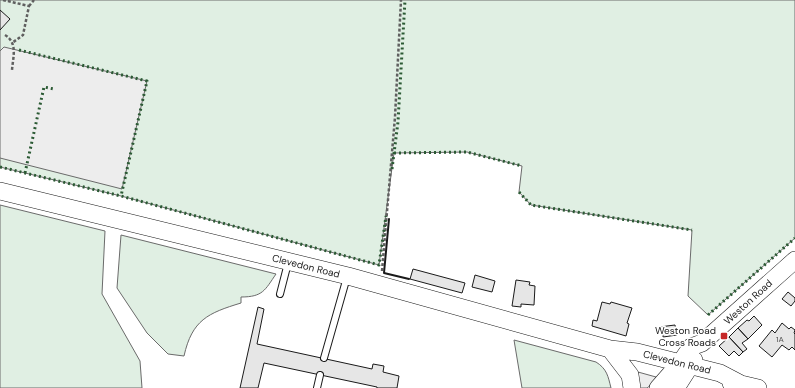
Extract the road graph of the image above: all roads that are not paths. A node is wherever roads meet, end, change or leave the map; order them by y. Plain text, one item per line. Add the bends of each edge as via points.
1 (0, 191) edge
2 (795, 260) edge
3 (288, 261) junction
4 (348, 276) junction
5 (280, 294) dead end
6 (610, 349) junction
7 (324, 358) dead end
8 (681, 373) edge
9 (320, 375) dead end
10 (317, 388) edge
11 (632, 388) edge
12 (658, 388) edge
13 (758, 388) edge

1 - 3 main road, Clevedon Road
2 - 8 main road, Weston Road via 702,344 699,352
3 - 4 main road, Clevedon Road
3 - 5 lane
4 - 6 main road, Clevedon Road
4 - 7 lane
6 - 8 main road, Clevedon Road via 636,362
6 - 11 main road via 630,375
8 - 12 main road, Weston Road
8 - 13 main road, Clevedon Road via 720,373 741,384
9 - 10 lane

